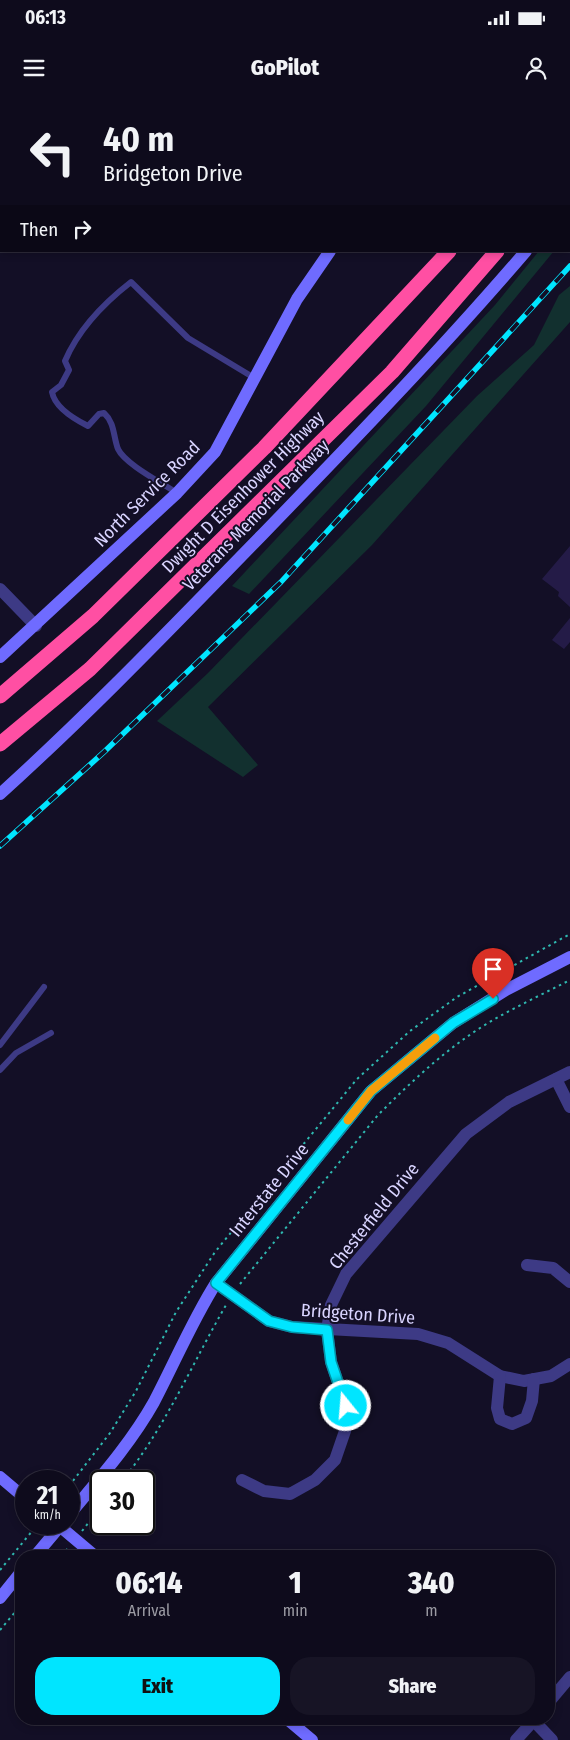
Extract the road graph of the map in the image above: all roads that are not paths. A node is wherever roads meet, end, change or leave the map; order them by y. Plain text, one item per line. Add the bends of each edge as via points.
1 (329, 252) edge
2 (448, 252) edge
3 (496, 252) edge
4 (525, 252) edge
5 (256, 379) junction
6 (178, 494) junction
7 (0, 589) edge
8 (36, 626) junction
9 (0, 657) edge
10 (0, 696) edge
11 (0, 744) edge
12 (0, 794) edge
13 (570, 957) edge
14 (44, 987) dead end
15 (50, 1033) dead end
16 (0, 1045) edge
17 (0, 1070) edge
18 (570, 1072) edge
19 (556, 1079) junction
20 (570, 1107) edge
21 (527, 1265) dead end
22 (570, 1282) edge
23 (216, 1283) junction
24 (327, 1330) junction
25 (570, 1364) edge
26 (500, 1376) junction
27 (534, 1380) junction
28 (0, 1477) edge
29 (242, 1480) dead end
30 (15, 1490) edge
31 (80, 1502) edge
32 (51, 1535) edge
33 (71, 1535) edge
34 (39, 1550) edge
35 (88, 1550) edge
36 (15, 1579) edge
37 (0, 1598) edge
38 (570, 1677) edge
39 (555, 1695) edge
40 (294, 1725) edge
41 (530, 1725) edge
42 (538, 1725) edge
43 (312, 1740) edge
44 (516, 1740) edge
45 (552, 1740) edge

1 - 5 street, North Service Road via 298,299
2 - 10 highway, Dwight D Eisenhower Highway via 257,455 94,616
3 - 11 highway, Dwight D Eisenhower Highway via 392,372 90,670
4 - 12 street, Veterans Memorial Parkway via 430,359 230,567 73,726
5 - 6 street, North Service Road via 215,452
5 - 6 lane via 188,338 131,282 91,319 72,345 65,361 69,370 61,385 52,392 54,401 88,426 104,413 109,417 118,450
6 - 8 street, North Service Road
7 - 8 street
8 - 9 street, North Service Road
13 - 23 street, Interstate Drive via 506,990 453,1023 371,1091
14 - 16 lane
15 - 17 lane via 16,1053
18 - 19 street, Chesterfield Drive
19 - 20 street
19 - 24 street, Chesterfield Drive via 509,1102 466,1134 442,1159 346,1274 331,1305
21 - 22 street via 553,1268
23 - 24 street, Bridgeton Drive via 269,1321
23 - 31 street, Interstate Drive via 197,1312 153,1403 117,1458
24 - 26 street, Bridgeton Drive via 418,1334 448,1343
24 - 29 street, Chesterfield Drive via 331,1362 346,1406 345,1432 334,1460 315,1480 290,1494 264,1492
25 - 27 street, Bridgeton Drive via 551,1376
26 - 27 street, Bridgeton Drive
26 - 27 street via 497,1408 500,1419 512,1424 526,1418 532,1402
28 - 30 street
32 - 34 street
33 - 35 street
36 - 37 street
38 - 39 street
40 - 43 street
41 - 44 street
42 - 45 street

